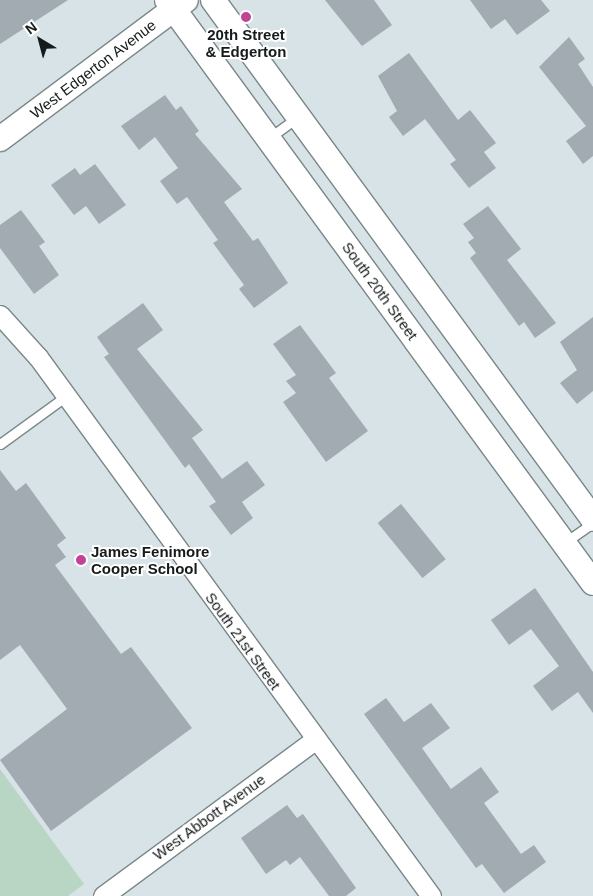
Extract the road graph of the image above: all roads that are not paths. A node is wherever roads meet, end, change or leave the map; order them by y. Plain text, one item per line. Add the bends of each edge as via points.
1 (214, 0) edge
2 (176, 3) edge
3 (298, 117) junction
4 (269, 138) junction
5 (0, 139) edge
6 (0, 315) edge
7 (66, 396) junction
8 (0, 444) edge
9 (593, 519) edge
10 (593, 523) edge
11 (564, 543) junction
12 (593, 583) edge
13 (316, 739) junction
14 (103, 896) edge
15 (431, 896) edge

1 - 3 street
2 - 4 street, South 20th Street
2 - 5 street, West Edgerton Avenue
3 - 4 lane
3 - 9 street
4 - 11 street, South 20th Street
6 - 7 street, South 21st Street
7 - 8 lane
7 - 13 street, South 21st Street
10 - 11 lane
11 - 12 street, South 20th Street
13 - 14 street, West Abbott Avenue
13 - 15 street, South 21st Street

